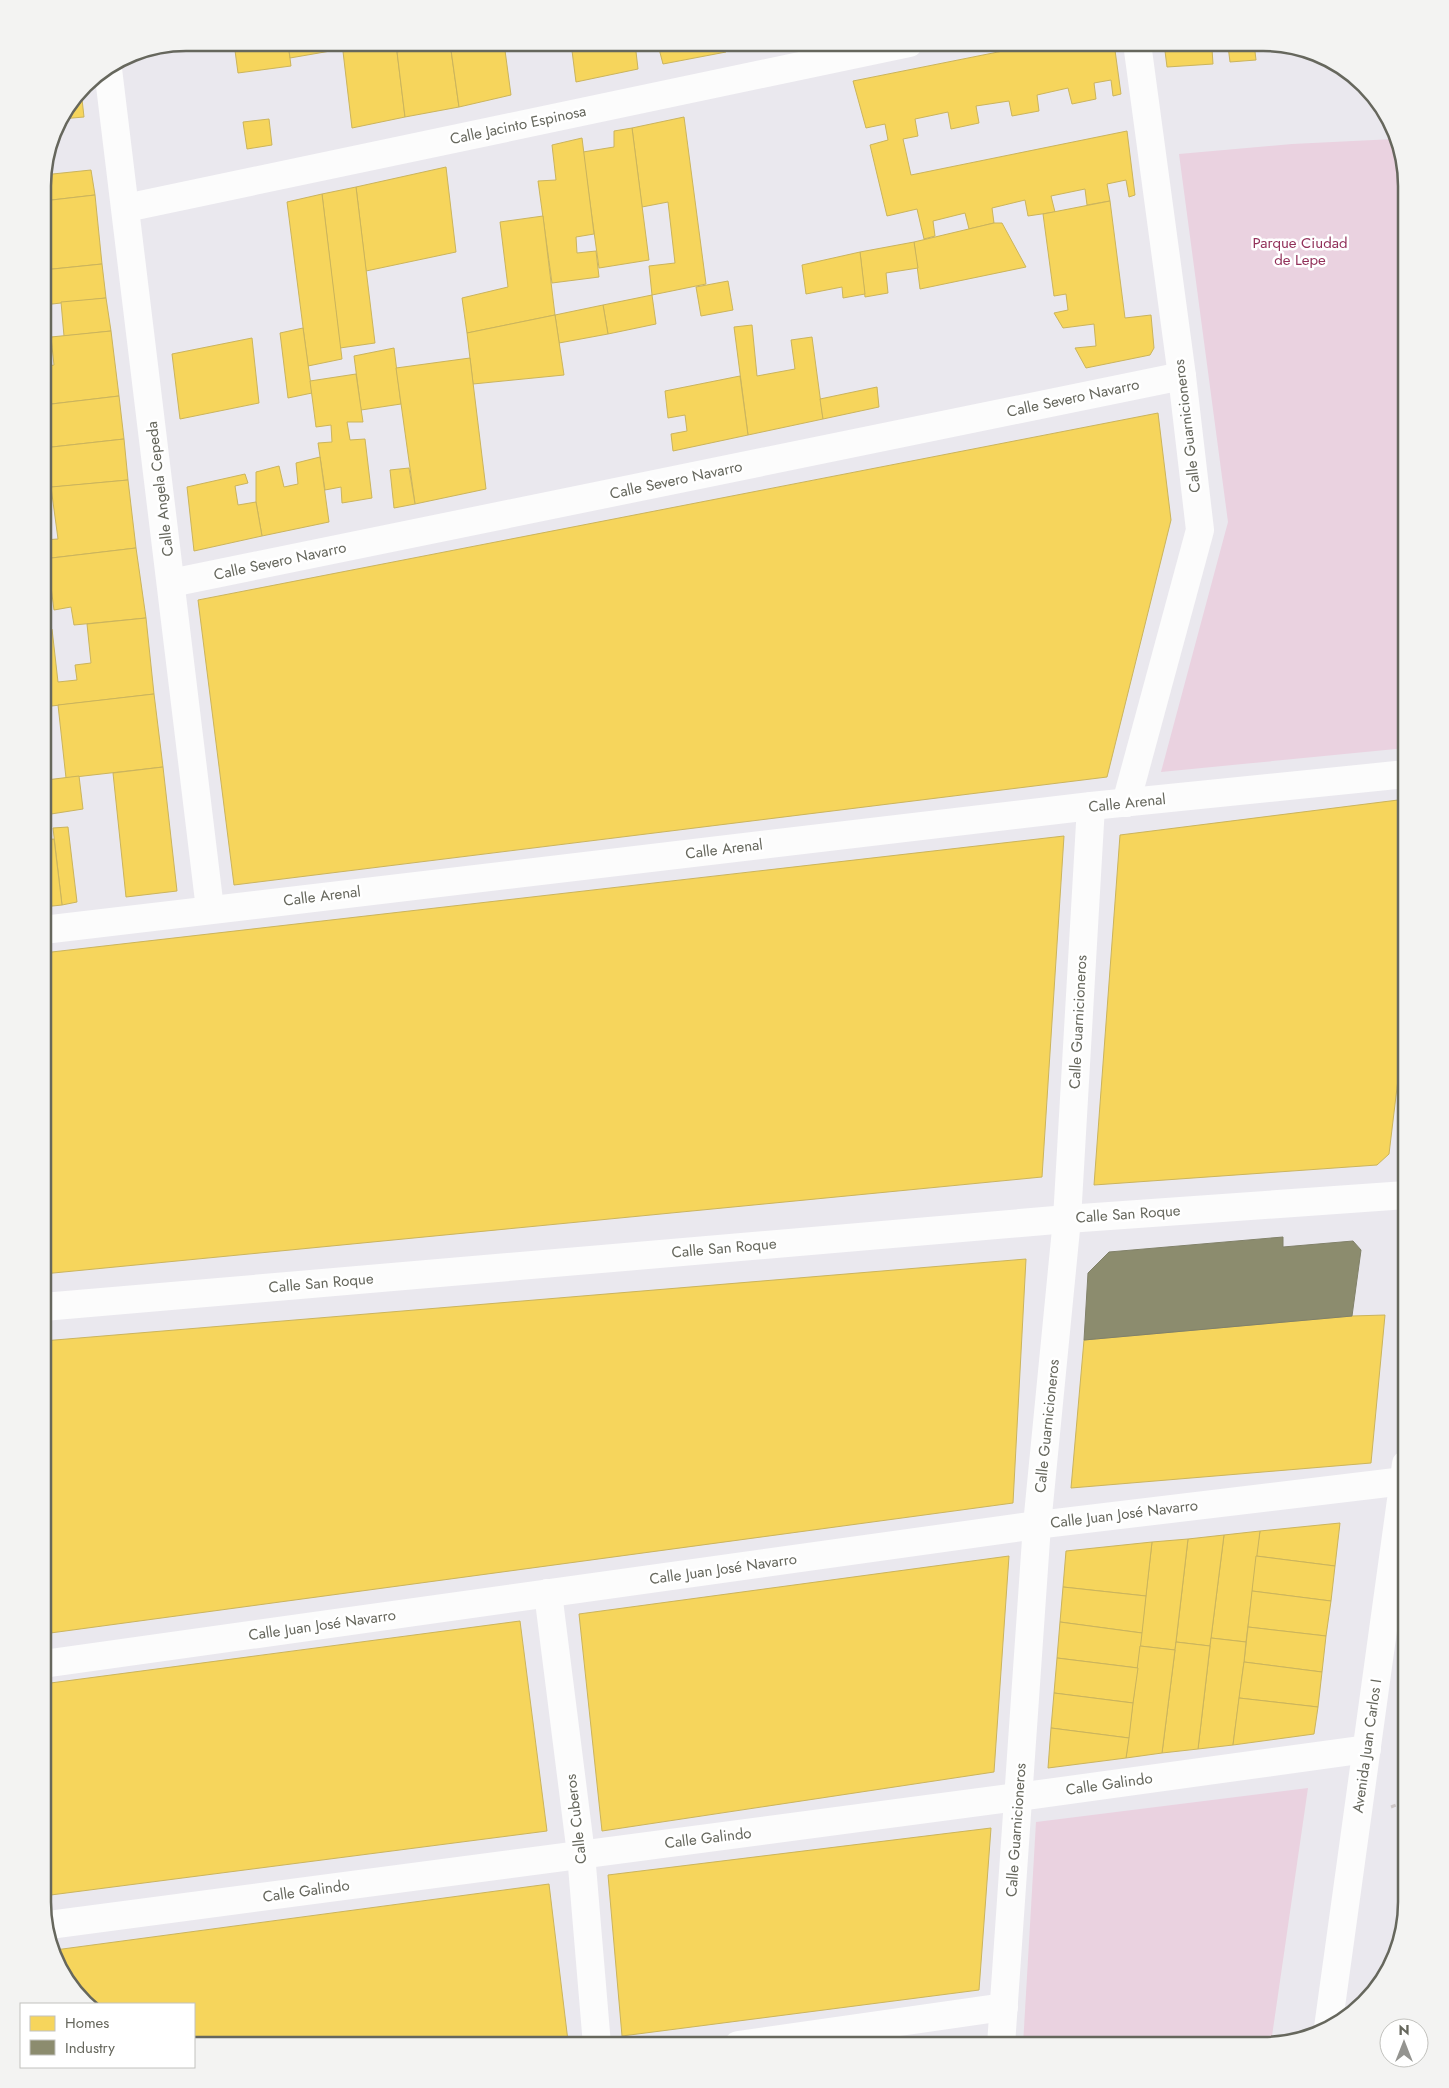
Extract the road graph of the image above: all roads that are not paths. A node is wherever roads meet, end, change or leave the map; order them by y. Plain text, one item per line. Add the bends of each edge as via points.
1 (866, 52) edge
2 (1138, 52) edge
3 (109, 76) edge
4 (126, 208) junction
5 (1182, 376) junction
6 (171, 583) junction
7 (1398, 775) edge
8 (1126, 803) junction
9 (1091, 806) junction
10 (210, 909) junction
11 (52, 929) edge
12 (1398, 1197) edge
13 (1067, 1218) junction
14 (51, 1306) edge
15 (1398, 1473) edge
16 (1398, 1523) edge
17 (1037, 1525) junction
18 (548, 1593) junction
19 (51, 1663) edge
20 (1367, 1749) junction
21 (1018, 1797) junction
22 (581, 1854) junction
23 (53, 1924) edge
24 (1004, 2007) junction
25 (1329, 2019) edge
26 (596, 2036) edge
27 (797, 2037) edge
28 (1002, 2037) edge

1 - 4 street, Calle Jacinto Espinosa
2 - 5 street, Calle Guarnicioneros
3 - 4 street, Calle Angela Cepeda
4 - 6 street, Calle Angela Cepeda
5 - 6 street, Calle Severo Navarro
5 - 8 street, Calle Guarnicioneros via 1200,530
6 - 10 street, Calle Angela Cepeda
7 - 8 street, Calle Arenal
8 - 9 street, Calle Arenal
9 - 10 street, Calle Arenal
9 - 13 street, Calle Guarnicioneros
10 - 11 street, Calle Arenal
12 - 13 street, Calle San Roque
13 - 14 street, Calle San Roque
13 - 17 street, Calle Guarnicioneros
15 - 17 street, Calle Juan José Navarro
16 - 20 street, Avenida Juan Carlos I
17 - 18 street, Calle Juan José Navarro
17 - 21 street, Calle Guarnicioneros
18 - 19 street, Calle Juan José Navarro
18 - 22 street, Calle Cuberos
20 - 21 street, Calle Galindo
20 - 25 street, Avenida Juan Carlos I
21 - 22 street, Calle Galindo
21 - 24 street, Calle Guarnicioneros
22 - 23 street, Calle Galindo
22 - 26 street, Calle Cuberos
24 - 27 street
24 - 28 street, Calle Guarnicioneros

